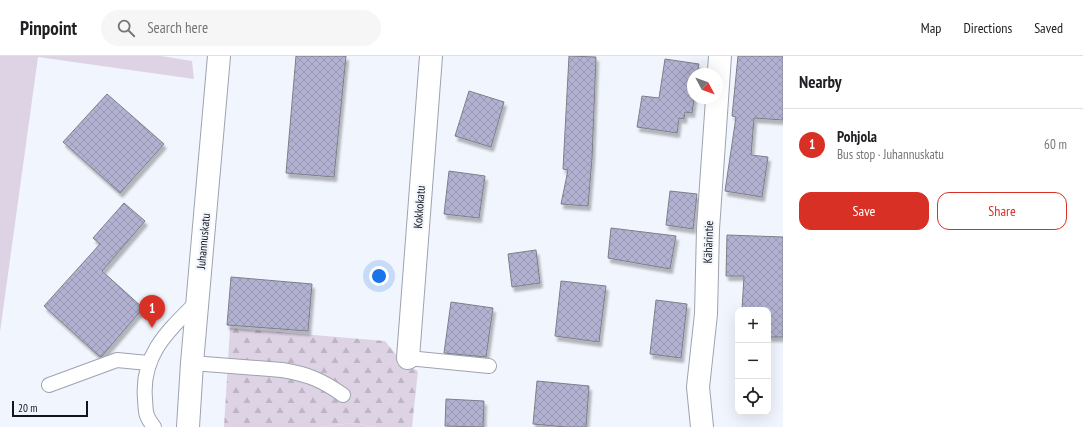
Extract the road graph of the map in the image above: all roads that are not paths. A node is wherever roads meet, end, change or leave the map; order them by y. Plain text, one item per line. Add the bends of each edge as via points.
1 (219, 56) edge
2 (431, 56) edge
3 (720, 56) edge
4 (198, 301) junction
5 (408, 358) joint
6 (148, 363) junction
7 (192, 363) junction
8 (490, 366) dead end
9 (49, 385) dead end
10 (343, 395) dead end
11 (154, 427) edge
12 (188, 427) edge
13 (702, 427) edge

1 - 4 street, Juhannuskatu
2 - 5 street, Kokkokatu
3 - 13 street, Kähärintie via 708,229 706,314 698,387
4 - 6 lane via 168,330
4 - 7 street, Juhannuskatu
5 - 8 lane
6 - 9 lane via 117,360
6 - 11 lane via 144,386 145,409 146,417
7 - 10 lane via 296,372 313,377
7 - 12 street, Juhannuskatu

